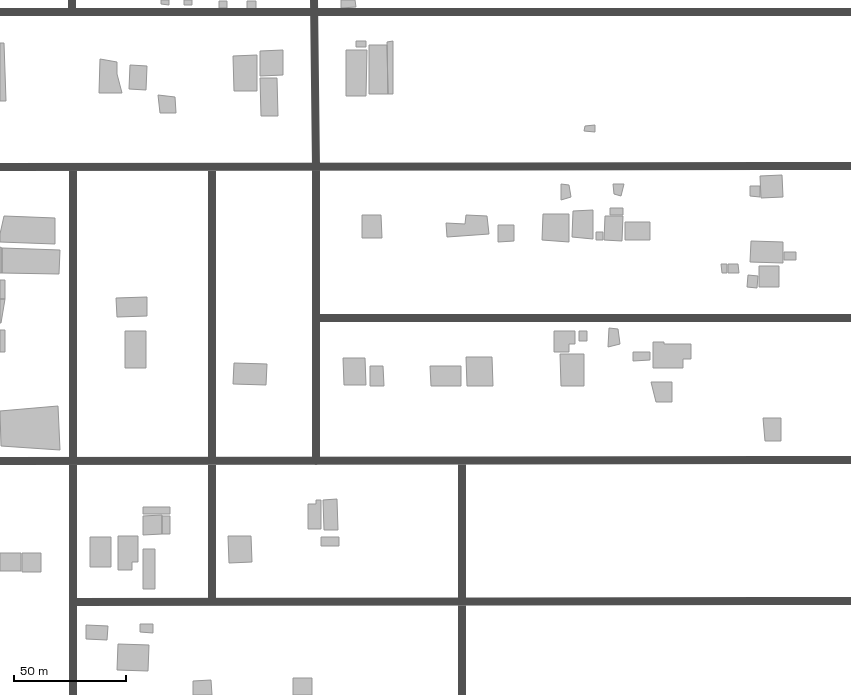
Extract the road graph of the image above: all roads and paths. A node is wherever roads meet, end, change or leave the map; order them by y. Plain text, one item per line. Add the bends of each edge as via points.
1 (72, 0) edge
2 (314, 0) edge
3 (0, 12) edge
4 (72, 12) junction
5 (314, 12) junction
6 (851, 12) edge
7 (851, 166) edge
8 (0, 167) edge
9 (73, 167) junction
10 (212, 167) junction
11 (316, 167) junction
12 (316, 318) junction
13 (851, 318) edge
14 (851, 460) edge
15 (0, 461) edge
16 (73, 461) junction
17 (212, 461) junction
18 (316, 461) junction
19 (462, 461) junction
20 (462, 601) junction
21 (851, 601) edge
22 (73, 602) junction
23 (212, 602) junction
24 (73, 695) edge
25 (462, 695) edge

1 - 4 street
2 - 5 street
3 - 4 street
4 - 5 street
5 - 6 street
5 - 11 street
7 - 11 street
8 - 9 street
9 - 10 street
9 - 16 street
10 - 11 street
10 - 17 street
11 - 12 street
12 - 13 street
12 - 18 street
14 - 19 street
15 - 16 street
16 - 17 street
16 - 22 street
17 - 18 street
17 - 23 street
18 - 19 street
19 - 20 street
20 - 21 street
20 - 23 street
20 - 25 street
22 - 23 street
22 - 24 street

